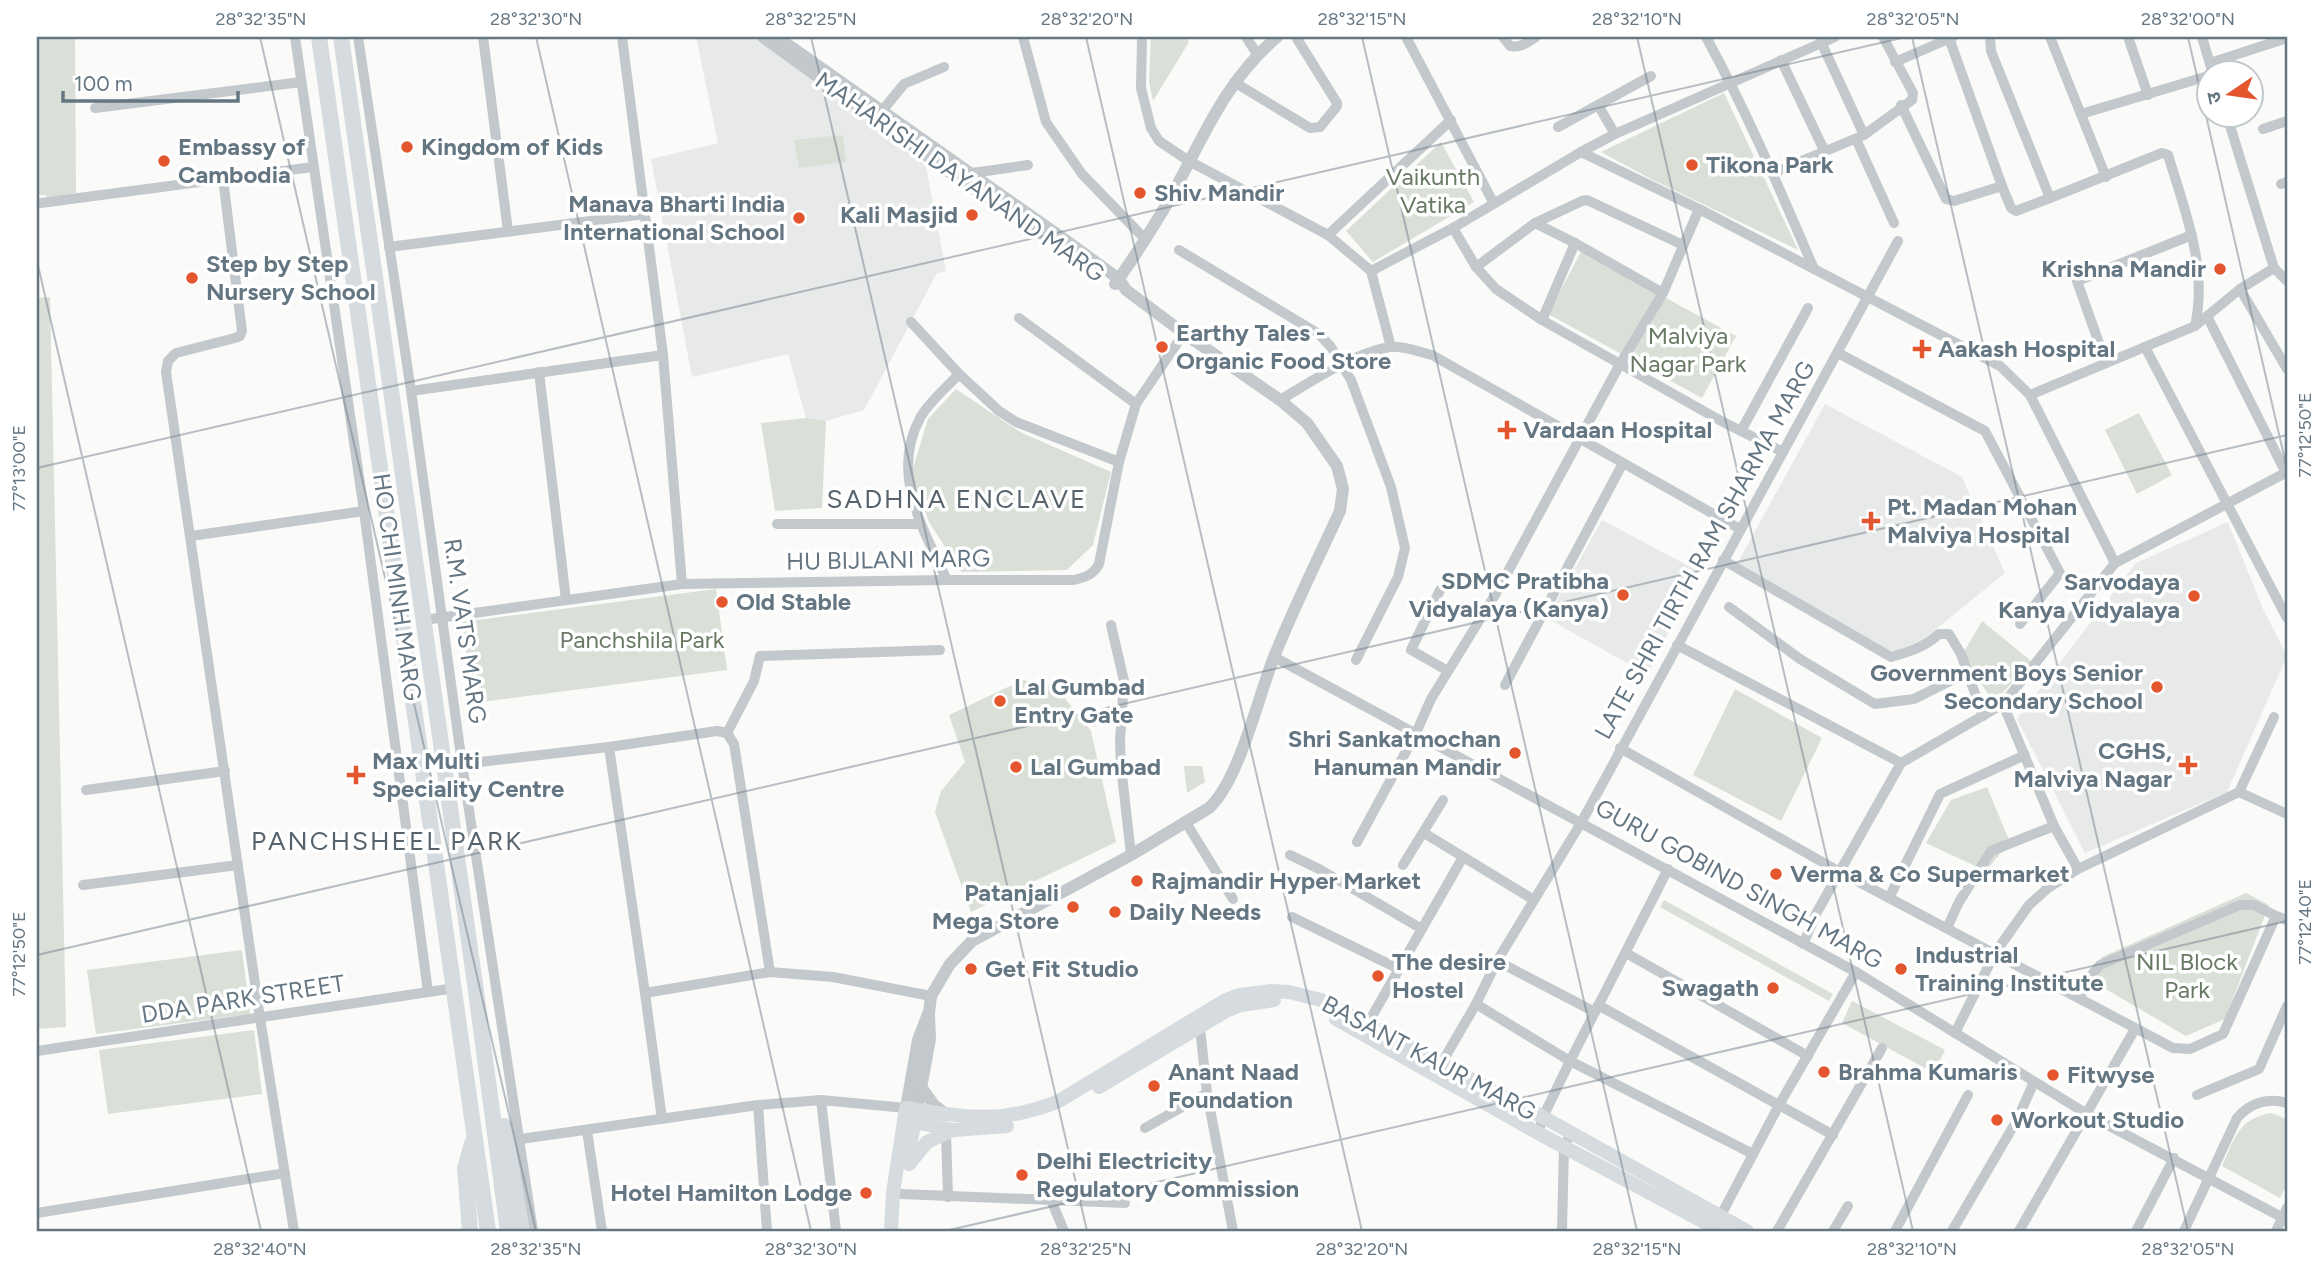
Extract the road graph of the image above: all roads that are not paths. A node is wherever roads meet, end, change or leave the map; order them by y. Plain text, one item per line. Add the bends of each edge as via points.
1 (295, 37) edge
2 (319, 37) edge
3 (341, 37) edge
4 (358, 37) edge
5 (483, 37) edge
6 (622, 37) edge
7 (763, 37) edge
8 (778, 37) edge
9 (1023, 37) edge
10 (1142, 37) edge
11 (1246, 37) edge
12 (1278, 37) edge
13 (1296, 37) edge
14 (1406, 37) edge
15 (1503, 37) edge
16 (1536, 37) edge
17 (1706, 37) edge
18 (1835, 37) edge
19 (1883, 37) edge
20 (1951, 37) edge
21 (1990, 37) edge
22 (2050, 37) edge
23 (2128, 37) edge
24 (2202, 37) edge
25 (2287, 38) edge
26 (1821, 42) junction
27 (2258, 42) edge
28 (1257, 54) junction
29 (1781, 60) junction
30 (2209, 60) edge
31 (2217, 60) edge
32 (1895, 62) junction
33 (944, 67) dead end
34 (1651, 76) dead end
35 (2194, 80) edge
36 (301, 82) junction
37 (1234, 82) junction
38 (1730, 82) junction
39 (2148, 95) junction
40 (1901, 105) junction
41 (1598, 106) junction
42 (94, 107) dead end
43 (882, 111) junction
44 (2081, 114) junction
45 (1451, 120) junction
46 (2287, 121) edge
47 (1558, 127) dead end
48 (2264, 129) edge
49 (2231, 130) edge
50 (1615, 134) junction
51 (1860, 137) junction
52 (1824, 150) junction
53 (1581, 152) junction
54 (1189, 161) junction
55 (1028, 165) dead end
56 (313, 167) junction
57 (972, 173) junction
58 (1773, 173) junction
59 (2106, 177) junction
60 (223, 180) junction
61 (2003, 186) junction
62 (2050, 198) junction
63 (1493, 202) junction
64 (41, 203) dead end
65 (1699, 209) junction
66 (645, 214) junction
67 (1535, 223) junction
68 (1894, 223) dead end
69 (1453, 228) junction
70 (508, 231) junction
71 (1328, 235) junction
72 (2192, 235) junction
73 (1144, 238) junction
74 (1898, 241) dead end
75 (1575, 243) junction
76 (1683, 244) junction
77 (389, 247) junction
78 (1179, 250) dead end
79 (1476, 267) junction
80 (2274, 268) junction
81 (1815, 270) junction
82 (1371, 271) junction
83 (2287, 281) edge
84 (1120, 285) junction
85 (2240, 289) junction
86 (1663, 293) junction
87 (1868, 299) junction
88 (1808, 308) dead end
89 (2207, 316) junction
90 (1019, 318) dead end
91 (1542, 320) junction
92 (911, 322) dead end
93 (2195, 326) junction
94 (1184, 333) junction
95 (1391, 347) junction
96 (2145, 347) junction
97 (1838, 353) junction
98 (663, 355) junction
99 (2106, 363) junction
100 (1342, 364) junction
101 (1620, 365) junction
102 (2287, 369) edge
103 (539, 372) junction
104 (959, 374) junction
105 (411, 391) junction
106 (2030, 395) junction
107 (1280, 400) junction
108 (1136, 404) junction
109 (1741, 431) junction
110 (1580, 440) junction
111 (1783, 452) junction
112 (1119, 462) junction
113 (1623, 463) junction
114 (2287, 473) edge
115 (2227, 504) junction
116 (364, 511) junction
117 (777, 524) dead end
118 (921, 524) junction
119 (1741, 529) junction
120 (191, 536) junction
121 (1723, 561) junction
122 (2115, 563) junction
123 (947, 580) junction
124 (682, 584) junction
125 (1440, 590) dead end
126 (566, 600) junction
127 (1729, 607) dead end
128 (442, 617) junction
129 (2287, 618) edge
130 (424, 620) junction
131 (2020, 624) dead end
132 (1111, 625) dead end
133 (1677, 645) junction
134 (940, 650) dead end
135 (1274, 657) junction
136 (1356, 660) dead end
137 (1448, 671) junction
138 (1968, 672) junction
139 (1505, 685) dead end
140 (2003, 705) junction
141 (1983, 716) junction
142 (2274, 717) dead end
143 (726, 733) junction
144 (1416, 733) junction
145 (608, 747) junction
146 (1620, 748) junction
147 (2025, 755) junction
148 (1901, 763) junction
149 (462, 765) junction
150 (225, 771) junction
151 (86, 790) dead end
152 (2239, 792) junction
153 (1443, 800) dead end
154 (2287, 814) edge
155 (1185, 821) junction
156 (1581, 823) junction
157 (2054, 826) junction
158 (1424, 833) junction
159 (1357, 842) dead end
160 (1131, 855) junction
161 (1290, 855) dead end
162 (1463, 857) junction
163 (238, 864) junction
164 (1403, 865) dead end
165 (1668, 869) junction
166 (2078, 869) junction
167 (1840, 872) junction
168 (83, 885) dead end
169 (1889, 898) junction
170 (1233, 899) dead end
171 (1534, 900) junction
172 (2276, 916) junction
173 (1292, 917) dead end
174 (2287, 920) edge
175 (1947, 928) junction
176 (1422, 929) junction
177 (1803, 944) junction
178 (1626, 953) junction
179 (1995, 953) junction
180 (1497, 961) junction
181 (1399, 969) junction
182 (770, 972) junction
183 (1856, 972) junction
184 (455, 988) junction
185 (428, 992) junction
186 (645, 993) junction
187 (931, 996) junction
188 (2080, 998) junction
189 (1476, 1004) junction
190 (2287, 1006) edge
191 (1597, 1009) junction
192 (929, 1013) junction
193 (260, 1018) junction
194 (1367, 1025) junction
195 (1200, 1028) junction
196 (2135, 1029) junction
197 (1955, 1033) junction
198 (1882, 1048) dead end
199 (37, 1051) edge
200 (1808, 1056) junction
201 (1570, 1061) junction
202 (1441, 1063) junction
203 (2034, 1082) junction
204 (921, 1087) junction
205 (489, 1088) junction
206 (1207, 1093) junction
207 (1968, 1095) dead end
208 (2197, 1095) dead end
209 (821, 1100) junction
210 (2287, 1103) edge
211 (758, 1105) junction
212 (1779, 1105) junction
213 (2087, 1114) junction
214 (910, 1115) junction
215 (948, 1116) junction
216 (1543, 1117) junction
217 (662, 1119) junction
218 (1145, 1128) dead end
219 (587, 1130) junction
220 (950, 1131) junction
221 (1538, 1133) junction
222 (1833, 1135) junction
223 (473, 1137) junction
224 (521, 1139) junction
225 (1567, 1140) junction
226 (1753, 1154) junction
227 (2174, 1158) junction
228 (905, 1172) junction
229 (285, 1173) junction
230 (2210, 1180) junction
231 (901, 1194) junction
232 (948, 1197) junction
233 (1051, 1200) junction
234 (1125, 1203) dead end
235 (1848, 1206) dead end
236 (37, 1213) edge
237 (2286, 1215) edge
238 (1720, 1224) edge
239 (294, 1231) edge
240 (470, 1231) edge
241 (488, 1231) edge
242 (508, 1231) edge
243 (522, 1231) edge
244 (533, 1231) edge
245 (602, 1231) edge
246 (767, 1231) edge
247 (836, 1231) edge
248 (891, 1231) edge
249 (899, 1231) edge
250 (1064, 1231) edge
251 (1233, 1231) edge
252 (1562, 1231) edge
253 (1747, 1231) edge
254 (1777, 1231) edge
255 (1833, 1231) edge
256 (1895, 1231) edge
257 (1952, 1231) edge
258 (2019, 1231) edge
259 (2136, 1231) edge
260 (2184, 1231) edge
261 (2276, 1231) edge

1 - 36 street
2 - 184 main road, HO CHI MINH MARG
3 - 130 main road, HO CHI MINH MARG
4 - 77 street, R.M. VATS MARG
5 - 70 street
6 - 66 street
7 - 84 street, MAHARISHI DAYANAND MARG via 945,169
8 - 43 street, MAHARISHI DAYANAND MARG
9 - 73 street via 1046,122 1083,174
10 - 54 street via 1141,88 1151,128 1159,141
11 - 28 street
12 - 28 street
13 - 37 street via 1337,103 1320,127 1310,128
14 - 45 street
15 - 16 street via 1514,47
17 - 38 street
18 - 26 street
19 - 32 street
20 - 32 street
20 - 61 street
21 - 62 street via 1991,51
22 - 44 street
23 - 39 street
24 - 30 street
25 - 27 street
26 - 29 street
26 - 51 street
27 - 31 street
28 - 37 street
29 - 38 street
29 - 52 street
32 - 40 street via 1913,93 1912,100
33 - 43 street via 904,84
34 - 41 street
35 - 39 street
36 - 42 street
36 - 56 street
37 - 54 street
38 - 50 street
38 - 58 street
39 - 44 street
40 - 51 street
40 - 61 street via 1947,199 1954,201
41 - 47 street
41 - 50 street
43 - 57 street, MAHARISHI DAYANAND MARG
44 - 59 street
45 - 63 street
45 - 71 street
46 - 48 street
49 - 80 street
50 - 53 street
51 - 52 street
51 - 68 street
52 - 58 street
53 - 63 street
53 - 65 street
54 - 71 street
54 - 73 street
55 - 57 street
56 - 60 street
56 - 116 street
57 - 84 street, MAHARISHI DAYANAND MARG
58 - 81 street
59 - 62 street
59 - 72 street via 2167,154
60 - 64 street
60 - 120 street via 242,331 235,338 176,353 166,372
61 - 62 street via 2016,211
63 - 69 street
65 - 76 street
65 - 81 street
66 - 70 street
66 - 98 street
67 - 75 street
67 - 76 street via 1582,201 1592,201
67 - 79 street
69 - 79 street
69 - 82 street
70 - 77 street
71 - 82 street
72 - 93 street via 2200,304
72 - 99 street via 2077,281
73 - 84 street
74 - 87 street, LATE SHRI TIRTH RAM SHARMA MARG
75 - 86 street
75 - 91 street
76 - 86 street
77 - 105 street, R.M. VATS MARG
78 - 100 street via 1319,334
79 - 91 street via 1496,289
80 - 83 street
80 - 85 street
81 - 87 street
82 - 95 street
84 - 94 street, MAHARISHI DAYANAND MARG
85 - 89 street
85 - 102 street
86 - 101 street
87 - 97 street, LATE SHRI TIRTH RAM SHARMA MARG
87 - 106 street via 2000,366
88 - 109 street
89 - 93 street
89 - 114 street
90 - 108 street
91 - 101 street
92 - 104 street
93 - 96 street
94 - 107 street, MAHARISHI DAYANAND MARG
94 - 108 street, HU BIJLANI MARG
95 - 100 street
95 - 110 street via 1432,355
96 - 99 street
96 - 115 street
97 - 111 street, LATE SHRI TIRTH RAM SHARMA MARG
97 - 131 street via 1985,431 2060,573
98 - 103 street
98 - 124 street
99 - 106 street
100 - 107 street
100 - 136 street via 1391,487 1405,548 1398,577
101 - 109 street
101 - 110 street
103 - 105 street
103 - 126 street
104 - 112 street via 1016,422
104 - 118 street via 920,417 910,446 906,474
105 - 128 street, R.M. VATS MARG
106 - 122 street
107 - 135 street, MAHARISHI DAYANAND MARG via 1323,444 1337,466 1343,489 1340,511
108 - 112 street, HU BIJLANI MARG
109 - 111 street
110 - 113 street
110 - 137 street
111 - 119 street, LATE SHRI TIRTH RAM SHARMA MARG
112 - 123 street, HU BIJLANI MARG via 1094,573 1074,580
113 - 119 street
113 - 139 street
114 - 115 street
115 - 122 street
115 - 129 street
116 - 120 street
116 - 185 street
117 - 118 street
118 - 123 street
119 - 121 street, LATE SHRI TIRTH RAM SHARMA MARG
120 - 150 street
121 - 133 street, LATE SHRI TIRTH RAM SHARMA MARG
121 - 138 street via 1891,657 1930,643 1939,634 1949,634
122 - 140 street
123 - 124 street, HU BIJLANI MARG
124 - 126 street, HU BIJLANI MARG
125 - 137 street via 1411,650
126 - 128 street, HU BIJLANI MARG
127 - 138 street via 1810,666 1875,704 1914,699
128 - 130 street, HU BIJLANI MARG
128 - 149 street, R.M. VATS MARG
130 - 205 main road, HO CHI MINH MARG
132 - 160 street via 1124,681 1121,766
133 - 146 street, LATE SHRI TIRTH RAM SHARMA MARG
133 - 148 street
134 - 143 street via 760,656 754,681
135 - 144 street, GURU GOBIND SINGH MARG
135 - 155 street, MAHARISHI DAYANAND MARG via 1224,790 1209,808
137 - 144 street
138 - 141 street
140 - 141 street
140 - 147 street
141 - 148 street
142 - 152 street
143 - 145 street
143 - 182 street via 734,744
144 - 156 street, GURU GOBIND SINGH MARG
144 - 159 street
145 - 149 street
145 - 186 street
146 - 156 street, LATE SHRI TIRTH RAM SHARMA MARG
146 - 167 street
147 - 157 street
147 - 169 street via 1940,794
148 - 167 street
149 - 224 street, R.M. VATS MARG
150 - 151 street
150 - 163 street
152 - 154 street
152 - 166 street
153 - 158 street
155 - 160 street, MAHARISHI DAYANAND MARG
155 - 170 street
156 - 165 street, GURU GOBIND SINGH MARG
156 - 171 street, LATE SHRI TIRTH RAM SHARMA MARG
157 - 166 street
157 - 175 street via 1991,851
158 - 162 street
158 - 164 street
160 - 187 street, MAHARISHI DAYANAND MARG via 972,941 950,964
161 - 176 street
162 - 171 street
162 - 176 street
163 - 168 street
163 - 193 street
165 - 177 street, GURU GOBIND SINGH MARG
165 - 178 street
166 - 179 street via 2029,905
167 - 169 street
167 - 177 street
169 - 175 street
171 - 180 street, LATE SHRI TIRTH RAM SHARMA MARG
172 - 174 street
172 - 188 street via 2254,905 2240,905 2100,965 2087,979
172 - 196 street via 2223,1034 2190,1049 2173,1048
173 - 181 street
175 - 179 street
176 - 181 street
177 - 183 street, GURU GOBIND SINGH MARG
178 - 191 street
178 - 200 street
179 - 188 street
179 - 197 street
180 - 189 street, LATE SHRI TIRTH RAM SHARMA MARG
180 - 191 street
181 - 194 street
182 - 186 street
182 - 187 street via 833,977
183 - 197 street, GURU GOBIND SINGH MARG
183 - 200 street
184 - 185 street, DDA PARK STREET
184 - 223 main road, HO CHI MINH MARG
185 - 193 street, DDA PARK STREET
186 - 217 street
187 - 192 street, MAHARISHI DAYANAND MARG
188 - 196 street
189 - 201 street
189 - 202 street, LATE SHRI TIRTH RAM SHARMA MARG
190 - 208 street via 2259,1069
191 - 201 street
191 - 212 street
192 - 204 street, MAHARISHI DAYANAND MARG via 930,1039
192 - 214 street, MAHARISHI DAYANAND MARG via 918,1040
193 - 199 street, DDA PARK STREET
193 - 229 street
194 - 202 main road, BASANT KAUR MARG
194 - 215 main road, BASANT KAUR MARG via 1305,995 1272,991 1239,995 1209,1008 1038,1110 994,1118
195 - 206 street
195 - 220 main road, BASANT KAUR MARG via 1061,1108 1009,1125
195 - 221 main road, BASANT KAUR MARG via 1241,1005 1273,1000 1304,1004
196 - 213 street
197 - 203 street, GURU GOBIND SINGH MARG
198 - 222 street
200 - 212 street
201 - 216 street
201 - 226 street
202 - 216 main road, BASANT KAUR MARG
203 - 213 street, GURU GOBIND SINGH MARG
203 - 257 street
204 - 214 street, MAHARISHI DAYANAND MARG
204 - 215 street
205 - 242 main road
205 - 243 main road via 503,1121
206 - 218 street
206 - 251 street
207 - 256 street
209 - 211 street
209 - 214 street
209 - 247 street
210 - 230 street via 2276,1100 2248,1106 2237,1118
211 - 217 street
211 - 246 street
212 - 222 street
212 - 226 street
213 - 227 street, GURU GOBIND SINGH MARG
213 - 258 street
214 - 215 main road, BASANT KAUR MARG
214 - 220 main road, BASANT KAUR MARG
214 - 228 main road, MAHARISHI DAYANAND MARG
214 - 248 main road, MAHARISHI DAYANAND MARG via 893,1193
216 - 221 street
216 - 225 main road, BASANT KAUR MARG
217 - 219 street
219 - 224 street
219 - 245 street
220 - 228 main road via 918,1151
220 - 232 street
221 - 225 main road, BASANT KAUR MARG
222 - 254 street
223 - 240 main road via 465,1169
223 - 241 main road, HO CHI MINH MARG
224 - 244 street, R.M. VATS MARG
225 - 238 main road, BASANT KAUR MARG
225 - 252 street
226 - 238 street
227 - 230 street, GURU GOBIND SINGH MARG
227 - 259 street
228 - 231 main road, MAHARISHI DAYANAND MARG
229 - 236 street
229 - 239 street
230 - 237 street, GURU GOBIND SINGH MARG
230 - 260 street
231 - 232 street
231 - 249 main road, MAHARISHI DAYANAND MARG
232 - 233 street
233 - 234 street
233 - 250 street
235 - 255 street
237 - 261 street
238 - 253 main road, BASANT KAUR MARG

